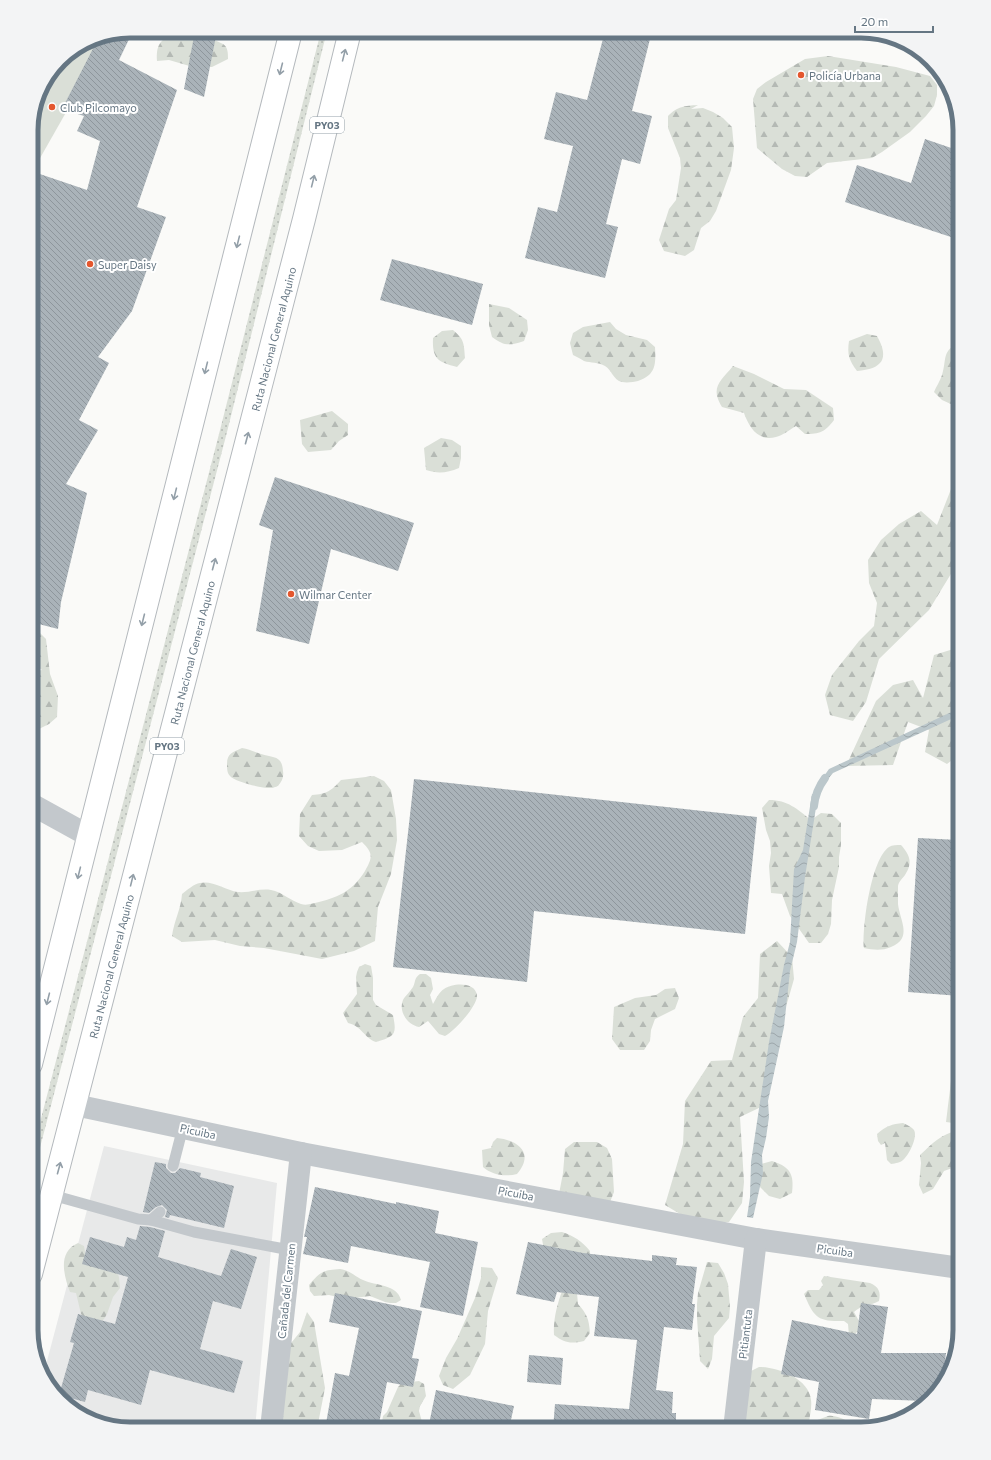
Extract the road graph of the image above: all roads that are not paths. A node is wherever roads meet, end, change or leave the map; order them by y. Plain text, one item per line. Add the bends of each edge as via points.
1 (288, 38) edge
2 (348, 38) edge
3 (38, 808) edge
4 (89, 836) junction
5 (38, 1036) edge
6 (75, 1105) junction
7 (183, 1128) junction
8 (301, 1153) junction
9 (173, 1166) dead end
10 (52, 1195) junction
11 (160, 1212) dead end
12 (151, 1220) junction
13 (756, 1239) junction
14 (38, 1248) edge
15 (290, 1250) junction
16 (953, 1267) edge
17 (272, 1422) edge
18 (735, 1422) edge

1 -> 4 highway
6 -> 2 highway, Ruta Nacional General Aquino / PY03 via 304,219
3 - 4 street
4 -> 5 highway
6 - 7 street, Picuiba
10 -> 6 highway, Ruta Nacional General Aquino / PY03
7 - 8 street, Picuiba
7 - 9 lane
8 - 13 street, Picuiba
8 - 15 street, Cañada del Carmen
10 - 12 lane via 138,1219
10 - 14 highway, Ruta Nacional General Aquino / PY03
11 - 12 lane
12 - 15 lane via 194,1232
13 - 16 street, Picuiba
13 - 18 street, Pitiantuta
15 - 17 street, Cañada del Carmen

